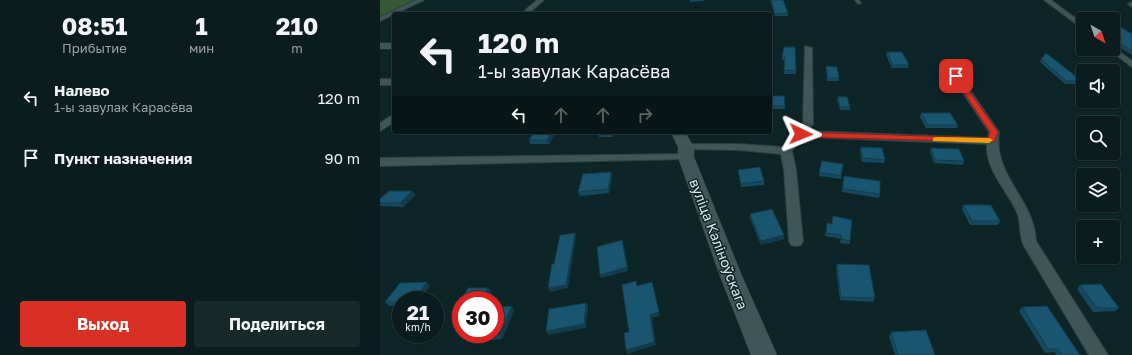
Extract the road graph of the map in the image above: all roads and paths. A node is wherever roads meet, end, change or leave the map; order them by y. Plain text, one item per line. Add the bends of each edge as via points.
1 (421, 0) edge
2 (542, 0) edge
3 (1047, 0) edge
4 (395, 12) edge
5 (527, 12) edge
6 (392, 13) edge
7 (380, 19) edge
8 (1076, 22) edge
9 (380, 46) edge
10 (392, 46) edge
11 (808, 48) dead end
12 (1120, 55) edge
13 (1132, 65) edge
14 (945, 70) dead end
15 (380, 82) edge
16 (392, 82) edge
17 (392, 119) edge
18 (380, 128) edge
19 (801, 134) junction
20 (991, 140) junction
21 (683, 146) edge
22 (786, 151) junction
23 (380, 162) edge
24 (796, 240) dead end
25 (764, 355) edge
26 (1099, 355) edge

1 - 4 street
2 - 5 street
3 - 8 street
6 - 7 street
9 - 10 main road
11 - 19 street via 808,124
12 - 13 street
14 - 20 street via 956,76 988,122 994,132
15 - 16 street
17 - 18 street
19 - 20 street
19 - 22 street
20 - 26 street via 993,156 1025,218 1030,233 1029,242
21 - 22 street
21 - 23 street
21 - 25 main road, вуліца Каліноўскага via 731,276
22 - 24 street

